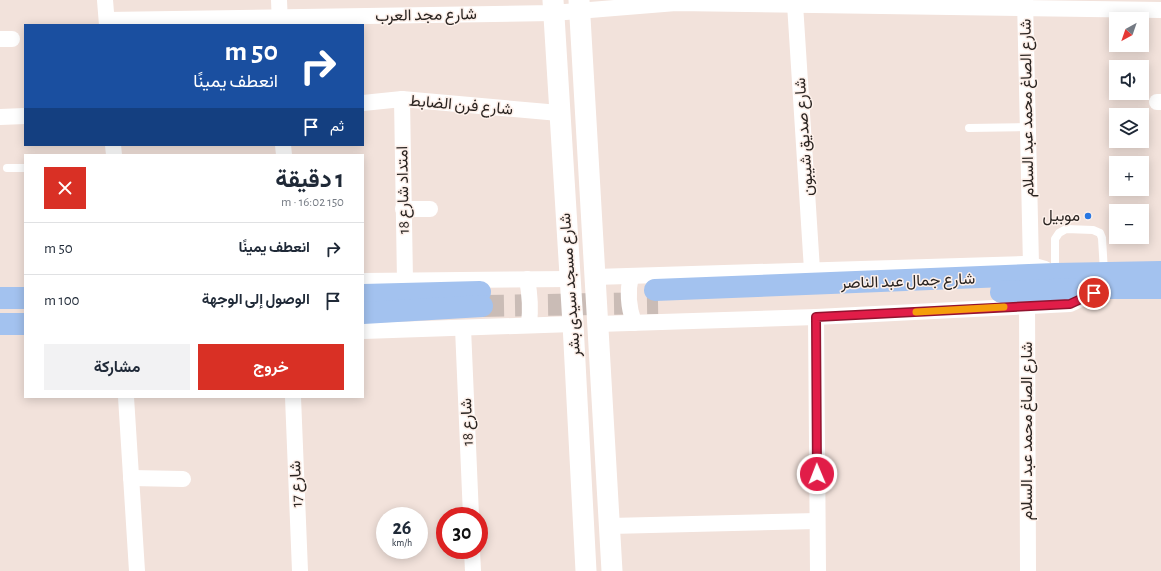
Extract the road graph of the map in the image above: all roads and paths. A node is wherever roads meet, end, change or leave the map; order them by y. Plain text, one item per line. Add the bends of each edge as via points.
1 (104, 0) edge
2 (279, 0) edge
3 (676, 1) edge
4 (759, 2) edge
5 (795, 4) junction
6 (1025, 4) edge
7 (580, 5) edge
8 (553, 6) edge
9 (1161, 10) edge
10 (280, 21) edge
11 (107, 22) edge
12 (402, 99) junction
13 (364, 103) edge
14 (559, 113) junction
15 (24, 116) edge
16 (0, 117) edge
17 (969, 128) dead end
18 (1027, 128) junction
19 (8, 168) dead end
20 (24, 168) edge
21 (403, 209) junction
22 (430, 209) dead end
23 (1031, 265) junction
24 (812, 270) junction
25 (1161, 272) edge
26 (1055, 274) junction
27 (595, 276) junction
28 (631, 276) junction
29 (527, 279) junction
30 (570, 279) junction
31 (364, 281) edge
32 (405, 281) junction
33 (1103, 281) junction
34 (1161, 288) edge
35 (364, 295) edge
36 (0, 298) edge
37 (24, 298) edge
38 (1027, 298) junction
39 (364, 313) edge
40 (816, 317) junction
41 (634, 322) junction
42 (0, 324) edge
43 (24, 324) edge
44 (529, 324) junction
45 (573, 324) junction
46 (598, 324) junction
47 (463, 328) junction
48 (364, 331) edge
49 (126, 398) edge
50 (293, 398) edge
51 (131, 478) junction
52 (183, 479) dead end
53 (470, 507) edge
54 (817, 521) junction
55 (610, 526) junction
56 (472, 559) edge
57 (137, 571) edge
58 (300, 571) edge
59 (473, 571) edge
60 (586, 571) edge
61 (612, 571) edge
62 (818, 571) edge
63 (1028, 571) edge

1 - 11 street
2 - 10 street
3 - 4 street, شارع مجد العرب
3 - 7 street, شارع مجد العرب
4 - 5 street, شارع مجد العرب
5 - 6 street, شارع مجد العرب
5 - 24 street, شارع صديق شيبون
6 - 9 street, شارع مجد العرب
6 - 18 street, شارع الصاغ محمد عبد السلام
7 - 8 street, شارع مجد العرب
7 - 27 street, شارع مسجد سيدى بشر
8 - 10 street, شارع مجد العرب
8 - 14 street, شارع مسجد سيدى بشر
10 - 11 street, شارع مجد العرب
12 - 13 street, شارع فرن الضابط
12 - 14 street, شارع فرن الضابط
12 - 21 street, امتداد شارع 18
14 - 30 street, شارع مسجد سيدى بشر
15 - 16 street
17 - 18 lane
18 - 23 street, شارع الصاغ محمد عبد السلام
19 - 20 lane
21 - 22 street
21 - 32 street, امتداد شارع 18
23 - 24 street
23 - 26 street
24 - 28 street
25 - 33 main road, شارع جمال عبد الناصر
26 - 33 main road, شارع جمال عبد الناصر
26 - 33 lane via 1056,239 1059,233 1066,229 1093,230 1100,233 1102,238
26 - 38 main road, شارع جمال عبد الناصر via 656,296
27 - 28 street
27 - 46 street, شارع مسجد سيدى بشر
28 - 41 street via 628,299
29 - 30 street
29 - 32 street
29 - 44 street via 531,310
30 - 45 street, شارع مسجد سيدى بشر
31 - 32 street
33 - 34 main road, شارع جمال عبد الناصر
33 - 38 main road, شارع جمال عبد الناصر
35 - 39 main road via 482,299
36 - 37 main road
38 - 40 street
38 - 63 street, شارع الصاغ محمد عبد السلام
40 - 41 street
40 - 54 street
41 - 46 street
42 - 43 main road
44 - 45 street
44 - 47 street
45 - 60 street, شارع مسجد سيدى بشر
46 - 55 street, شارع مسجد سيدى بشر
47 - 48 street
47 - 53 street, شارع 18
49 - 51 street
50 - 58 street, شارع 17
51 - 52 street
51 - 57 street
54 - 55 street
54 - 62 street
55 - 61 street, شارع مسجد سيدى بشر
56 - 59 street

